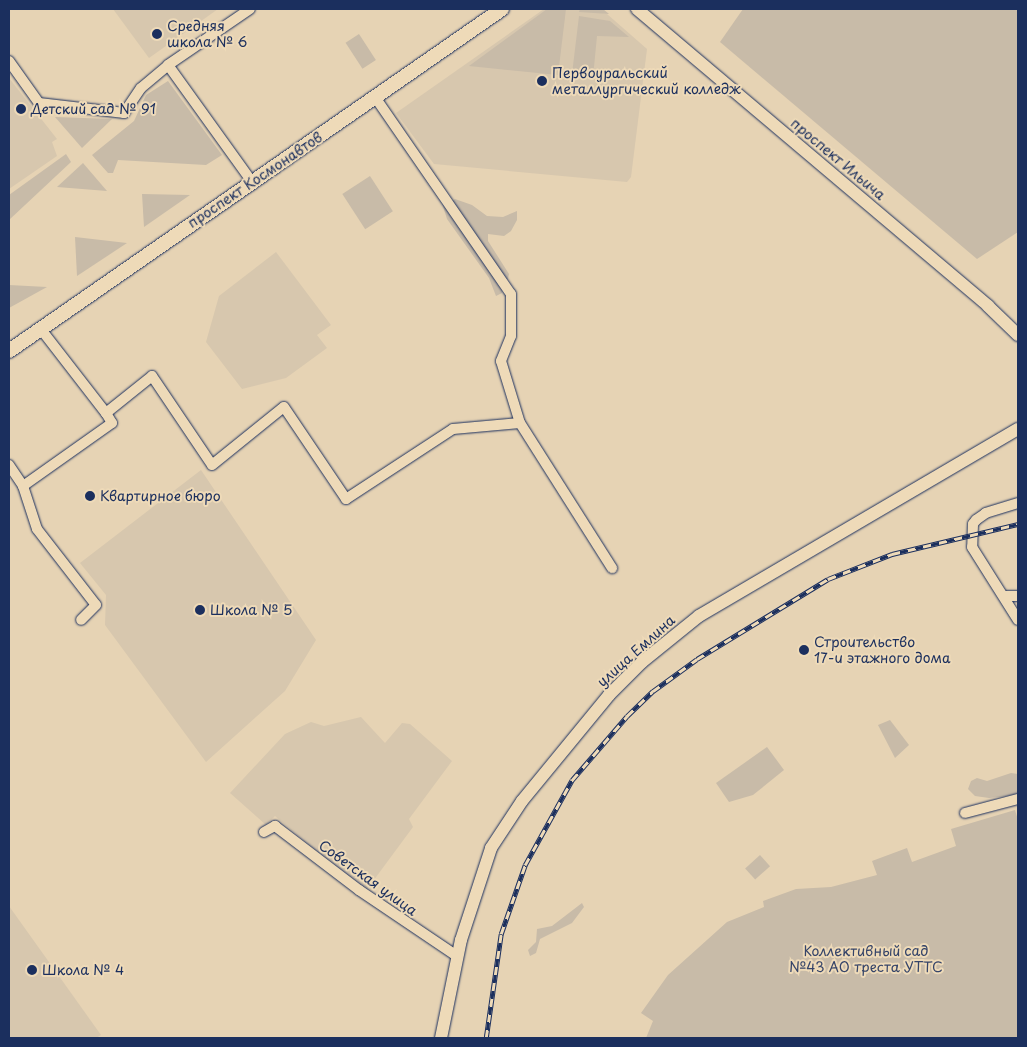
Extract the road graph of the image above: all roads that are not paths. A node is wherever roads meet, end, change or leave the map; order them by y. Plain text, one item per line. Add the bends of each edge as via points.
1 (250, 9) edge
2 (502, 9) edge
3 (637, 9) edge
4 (9, 62) edge
5 (168, 65) junction
6 (375, 97) junction
7 (252, 182) junction
8 (40, 328) junction
9 (1018, 335) edge
10 (9, 351) edge
11 (106, 413) junction
12 (520, 423) junction
13 (1018, 429) edge
14 (9, 465) edge
15 (23, 486) junction
16 (1018, 503) edge
17 (612, 568) dead end
18 (1004, 596) junction
19 (1018, 596) edge
20 (80, 620) dead end
21 (1018, 620) edge
22 (1018, 799) edge
23 (965, 813) dead end
24 (264, 832) dead end
25 (457, 956) junction
26 (441, 1038) edge

1 - 5 street
2 - 6 main road, проспект Космонавтов
3 - 9 street, проспект Ильича via 981,300
4 - 5 street via 40,102 124,113 141,88
5 - 7 street
6 - 7 main road, проспект Космонавтов
6 - 12 street via 511,294 511,336 501,361
7 - 8 main road, проспект Космонавтов
8 - 10 main road, проспект Космонавтов
8 - 11 street
11 - 12 street via 152,376 212,465 284,406 346,499 453,428
11 - 15 street via 112,423
12 - 17 street
13 - 25 street, улица Емлина via 698,616 642,662 588,717 500,832 483,868
14 - 15 street
15 - 20 street via 36,529 96,605
16 - 18 street via 986,513 973,524 972,547
18 - 19 street
18 - 21 street
22 - 23 street
24 - 25 street, Советская улица via 275,826 352,885
25 - 26 street, улица Емлина

